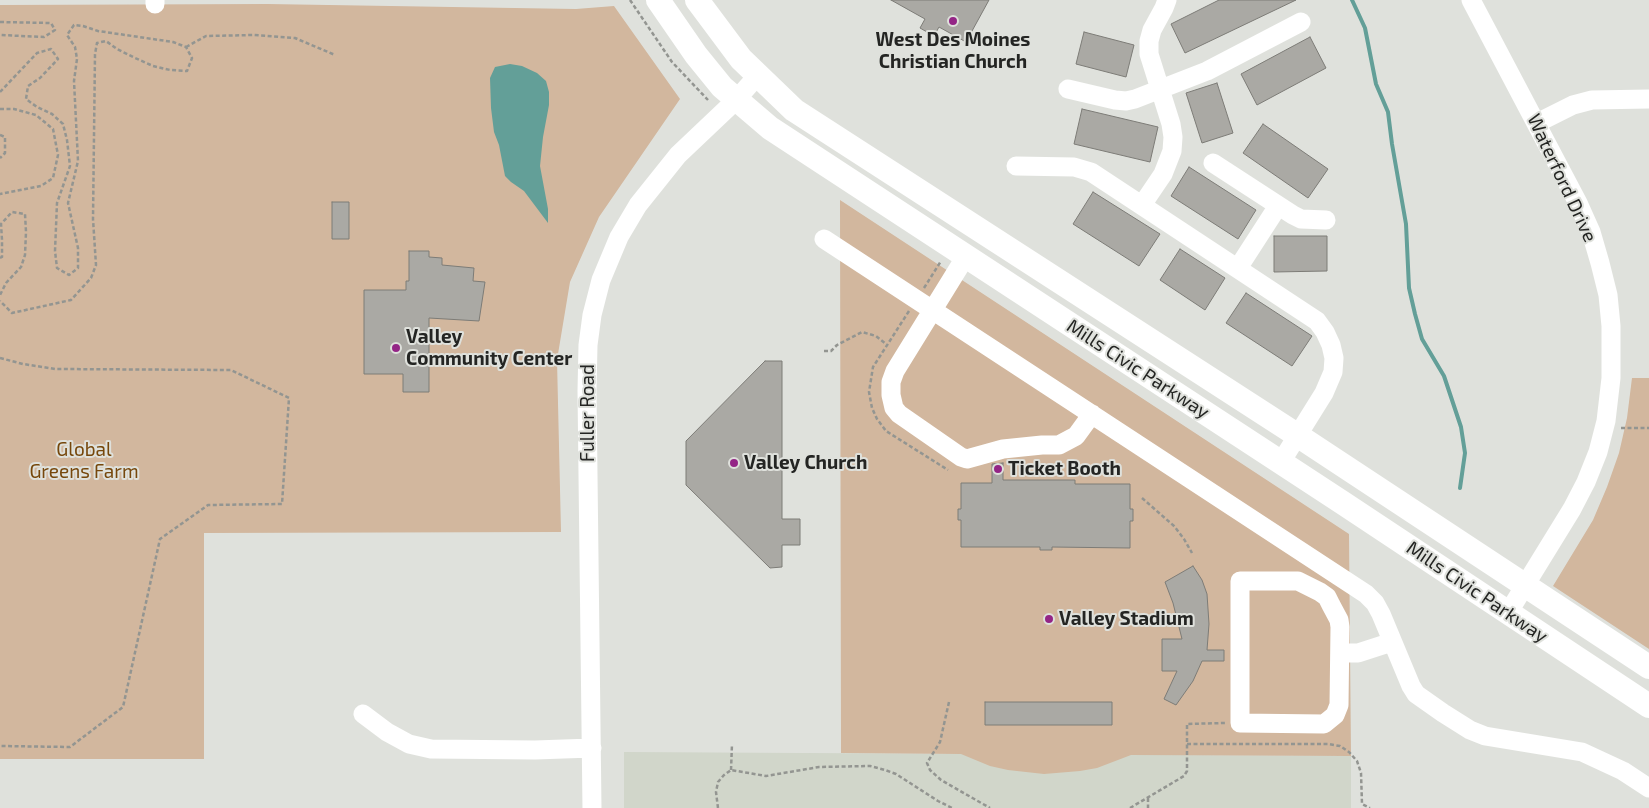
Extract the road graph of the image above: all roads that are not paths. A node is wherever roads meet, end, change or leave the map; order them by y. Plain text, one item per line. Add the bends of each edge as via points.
1 (658, 0) edge
2 (697, 0) edge
3 (1166, 0) edge
4 (1471, 0) edge
5 (1301, 22) dead end
6 (758, 75) junction
7 (1068, 89) dead end
8 (1160, 90) junction
9 (1649, 99) edge
10 (736, 100) junction
11 (1537, 123) junction
12 (1213, 163) dead end
13 (1016, 166) dead end
14 (1142, 205) junction
15 (1278, 206) junction
16 (1326, 220) dead end
17 (824, 239) dead end
18 (966, 256) junction
19 (1238, 268) junction
20 (932, 310) junction
21 (1092, 414) junction
22 (1297, 435) junction
23 (1281, 462) junction
24 (1524, 584) junction
25 (1508, 613) junction
26 (1392, 642) junction
27 (1340, 653) junction
28 (1649, 667) edge
29 (1649, 706) edge
30 (363, 714) dead end
31 (592, 748) junction
32 (1649, 788) edge
33 (592, 808) edge

1 - 10 main road, Mills Civic Parkway via 696,55
2 - 6 main road, Mills Civic Parkway via 736,52
3 - 8 street via 1149,41 1149,54
4 - 11 street, Waterford Drive
5 - 8 street via 1207,71
6 - 10 street, Fuller Road
6 - 22 main road, Mills Civic Parkway via 794,110
7 - 8 street via 1126,101
8 - 14 street via 1171,124 1172,151 1163,174
9 - 11 street via 1592,100 1573,105
10 - 18 main road, Mills Civic Parkway via 770,128
10 - 31 street, Fuller Road via 678,155 638,205 619,237 601,280 592,315 587,391
11 - 24 street, Waterford Drive via 1593,240 1608,295 1612,354 1606,421 1598,452 1572,509
12 - 15 street
13 - 14 street via 1078,167
14 - 19 street
15 - 16 street via 1301,219
15 - 19 street
17 - 20 street
18 - 20 street
18 - 23 main road, Mills Civic Parkway
19 - 22 street via 1317,321 1331,345 1334,358 1330,383
20 - 21 street
20 - 21 street via 895,371 891,395 899,414 961,457 967,459 1014,448 1059,445 1076,436
21 - 26 street via 1366,594 1381,614
22 - 23 street
22 - 24 main road, Mills Civic Parkway
23 - 25 main road, Mills Civic Parkway
24 - 25 street, Waterford Drive
24 - 28 main road, Mills Civic Parkway
25 - 29 main road, Mills Civic Parkway
26 - 27 street via 1358,653
26 - 32 street via 1416,694 1470,730 1500,740 1582,752
27 - 27 street via 1339,706 1335,715 1324,724 1240,723 1240,581 1298,582 1327,597 1339,620
30 - 31 street via 409,744 431,748
31 - 33 street, Fuller Road

